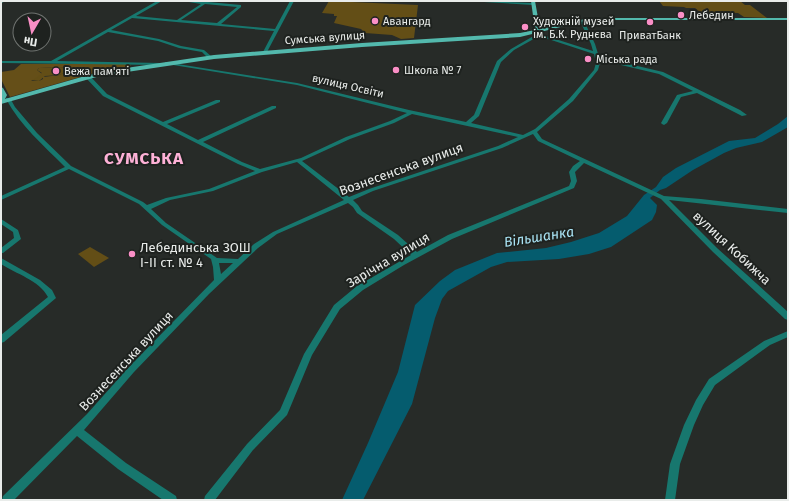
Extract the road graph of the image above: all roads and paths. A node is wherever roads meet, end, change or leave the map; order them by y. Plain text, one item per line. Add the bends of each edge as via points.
1 (160, 1) edge
2 (185, 1) edge
3 (292, 1) edge
4 (484, 1) edge
5 (204, 3) junction
6 (533, 3) edge
7 (130, 18) junction
8 (788, 19) edge
9 (178, 21) junction
10 (582, 21) junction
11 (217, 24) junction
12 (277, 30) junction
13 (108, 31) junction
14 (538, 33) junction
15 (265, 52) junction
16 (596, 56) junction
17 (210, 57) junction
18 (1, 62) edge
19 (51, 63) junction
20 (163, 64) junction
21 (88, 77) junction
22 (1, 90) edge
23 (697, 91) junction
24 (8, 99) junction
25 (1, 101) edge
26 (218, 101) dead end
27 (274, 107) dead end
28 (413, 112) junction
29 (744, 115) dead end
30 (468, 123) junction
31 (664, 123) dead end
32 (164, 124) junction
33 (534, 132) junction
34 (525, 136) junction
35 (198, 142) junction
36 (299, 161) junction
37 (583, 161) junction
38 (69, 167) junction
39 (260, 171) junction
40 (1, 198) edge
41 (662, 198) junction
42 (348, 200) junction
43 (147, 208) junction
44 (788, 211) edge
45 (1, 222) edge
46 (1, 251) edge
47 (416, 255) junction
48 (1, 260) edge
49 (215, 260) junction
50 (239, 261) junction
51 (218, 281) junction
52 (788, 317) edge
53 (788, 334) edge
54 (1, 340) edge
55 (77, 430) junction
56 (7, 500) edge
57 (172, 500) edge
58 (209, 500) edge
59 (670, 500) edge

1 - 7 street
2 - 5 street
3 - 12 street
4 - 6 street
5 - 9 street
5 - 11 street via 240,6
6 - 14 main road
7 - 9 street
7 - 13 street
8 - 10 main road, Сумська вулиця
9 - 11 street
10 - 14 main road, Сумська вулиця
10 - 16 street
11 - 12 street
12 - 15 street
13 - 17 street via 203,51
13 - 19 street
14 - 15 main road, Сумська вулиця
14 - 16 street
14 - 30 street via 511,50 499,62 476,116
15 - 17 main road, Сумська вулиця
16 - 23 street via 661,73
16 - 33 street, Вознесенська вулиця via 596,70 558,112
17 - 20 main road, Сумська вулиця
18 - 19 street, Сумська вулиця
19 - 20 street, Сумська вулиця
20 - 21 main road, Сумська вулиця
20 - 28 street, вулиця Освіти via 297,84
21 - 24 main road, Сумська вулиця
21 - 32 street via 105,95
22 - 25 main road via 4,95
23 - 29 street
23 - 31 street via 680,96
24 - 25 main road, Сумська вулиця
24 - 38 street via 35,134
26 - 32 street
27 - 35 street
28 - 30 street, вулиця Освіти
28 - 36 street
30 - 34 street, вулиця Освіти
32 - 35 street
33 - 34 street, Вознесенська вулиця
33 - 37 street via 540,140
34 - 42 street, Вознесенська вулиця
35 - 39 street
36 - 39 street
36 - 42 street
37 - 41 street
37 - 47 street, Зарічна вулиця via 572,171 572,187 456,235
38 - 40 street
38 - 43 street
39 - 43 street via 222,186 168,199
41 - 44 street via 701,200
41 - 52 street, вулиця Кобижча
42 - 47 street via 359,212 396,237
42 - 50 street, Вознесенська вулиця via 275,233
43 - 49 street via 164,224
45 - 46 street via 16,231 18,239
47 - 58 street, Зарічна вулиця via 360,288 337,307 308,354 284,412 250,447
48 - 54 street via 39,284 52,298
49 - 50 street
49 - 51 street
50 - 51 street, Вознесенська вулиця
51 - 55 street, Вознесенська вулиця
53 - 59 street via 767,343 712,382 689,425 675,464
55 - 56 street, Вознесенська вулиця
55 - 57 street via 122,466

